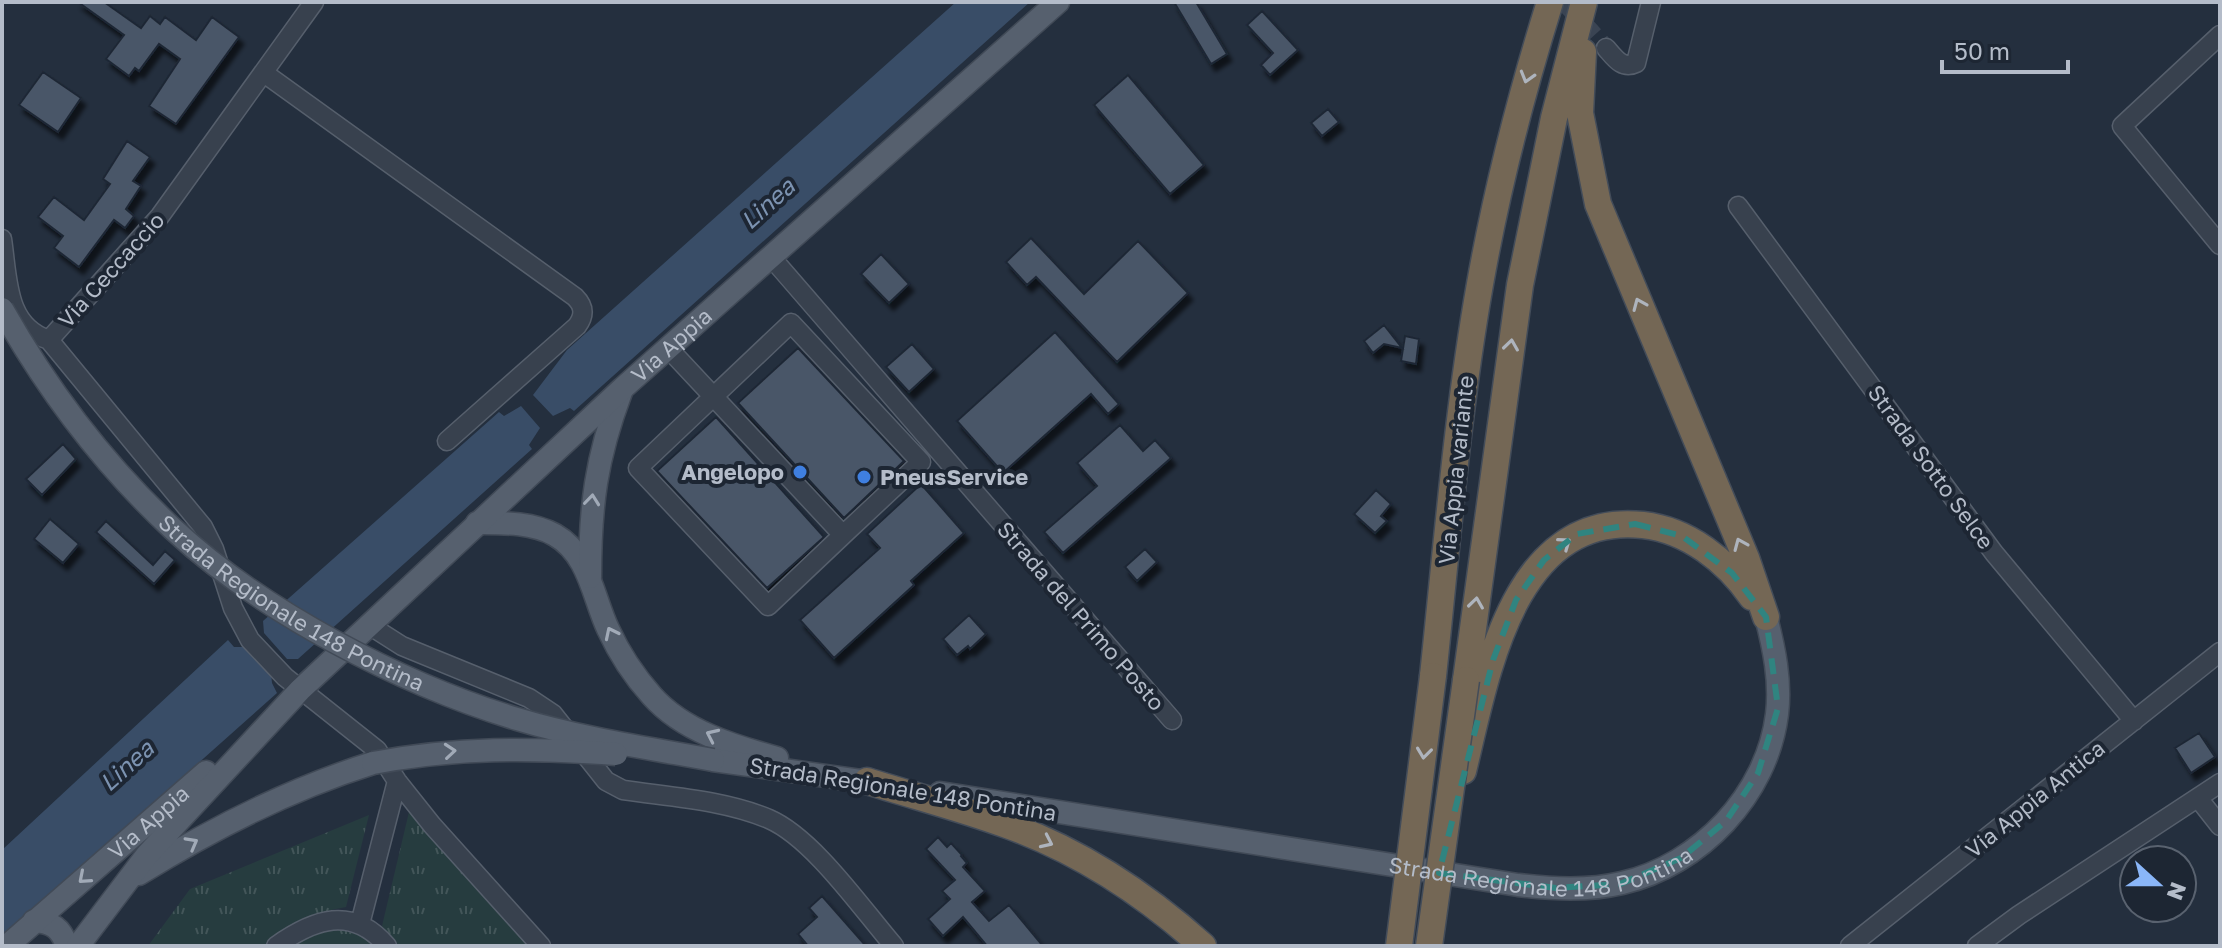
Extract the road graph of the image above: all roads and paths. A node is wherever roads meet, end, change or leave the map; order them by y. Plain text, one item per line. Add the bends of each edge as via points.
1 (314, 2) edge
2 (1058, 2) edge
3 (1550, 2) edge
4 (1584, 2) edge
5 (1591, 2) edge
6 (1651, 2) edge
7 (2220, 35) edge
8 (1606, 48) tunnel mouth
9 (264, 73) junction
10 (1738, 206) dead end
11 (2, 239) edge
12 (2220, 245) edge
13 (771, 257) junction
14 (2, 309) edge
15 (49, 340) junction
16 (668, 348) junction
17 (623, 388) junction
18 (713, 397) junction
19 (447, 441) dead end
20 (477, 523) junction
21 (843, 535) junction
22 (590, 578) junction
23 (1766, 617) junction
24 (369, 625) junction
25 (2220, 652) edge
26 (1476, 680) junction
27 (292, 688) junction
28 (1172, 720) dead end
29 (2134, 721) junction
30 (713, 760) junction
31 (397, 781) junction
32 (867, 781) junction
33 (2220, 783) edge
34 (2198, 798) junction
35 (2220, 826) edge
36 (125, 883) junction
37 (34, 921) junction
38 (360, 924) junction
39 (7, 946) edge
40 (67, 946) edge
41 (78, 946) edge
42 (276, 946) edge
43 (387, 946) edge
44 (541, 946) edge
45 (894, 946) edge
46 (1203, 946) edge
47 (1399, 946) edge
48 (1429, 946) edge
49 (1850, 946) edge
50 (1977, 946) edge

1 - 9 street, Via Ceccaccio
2 - 13 main road, Via Appia
3 -> 47 highway, Via Appia variante, bridge via 1509,145 1480,285 1458,430
26 -> 4 highway, Via Appia variante via 1507,371 1554,118
23 -> 5 highway via 1598,204 1580,113
6 - 8 street via 1636,63 1621,64
7 - 12 street via 2122,126
9 - 15 street, Via Ceccaccio via 151,227
9 - 19 street via 582,305 577,326
10 - 29 street, Strada Sotto Selce via 1994,553
11 - 15 street via 17,316 30,332
13 - 16 main road, Via Appia
13 - 28 street, Strada del Primo Posto
14 - 30 main road, Strada Regionale 148 Pontina, bridge via 73,418 135,490 202,553 275,604 387,667 488,709 573,733
15 - 27 street, Via Ceccaccio via 203,527 244,631
16 - 17 main road, Via Appia
16 - 18 street
17 - 20 main road, Via Appia
22 -> 17 main road via 596,470
18 - 21 street
18 - 21 street via 638,468 768,606
18 - 21 street via 791,323 921,462
20 - 22 main road via 533,527 557,536
20 - 24 main road, Via Appia
32 -> 22 main road via 732,745 683,721 635,676 609,632
26 -> 23 highway via 1532,574 1570,538 1598,527 1646,525 1682,536 1732,573
23 - 32 main road, Strada Regionale 148 Pontina via 1776,662 1778,708 1758,773 1739,806 1712,835 1681,858 1620,884 1518,885
24 - 27 main road, Via Appia
24 - 45 street via 402,646 529,698 553,714 606,781 623,790 740,809 772,820 812,850
25 - 29 street, Via Appia Antica
26 - 48 highway, Via Appia variante, bridge
27 - 31 street, Via Ceccaccio via 377,750
27 - 36 main road, Via Appia
27 -> 37 main road, Via Appia
29 - 49 street, Via Appia Antica
30 - 32 main road, Strada Regionale 148 Pontina
36 -> 30 main road, bridge via 271,802 373,763 489,748
31 - 38 street
31 - 44 street, Via Ceccaccio
32 -> 46 highway via 1007,825 1061,848 1150,903
33 - 34 street
34 - 35 street
34 - 50 street
36 - 41 main road, Via Appia
37 - 39 main road, Via Appia
37 - 40 main road via 54,925
38 - 42 street via 322,921
38 - 43 street

